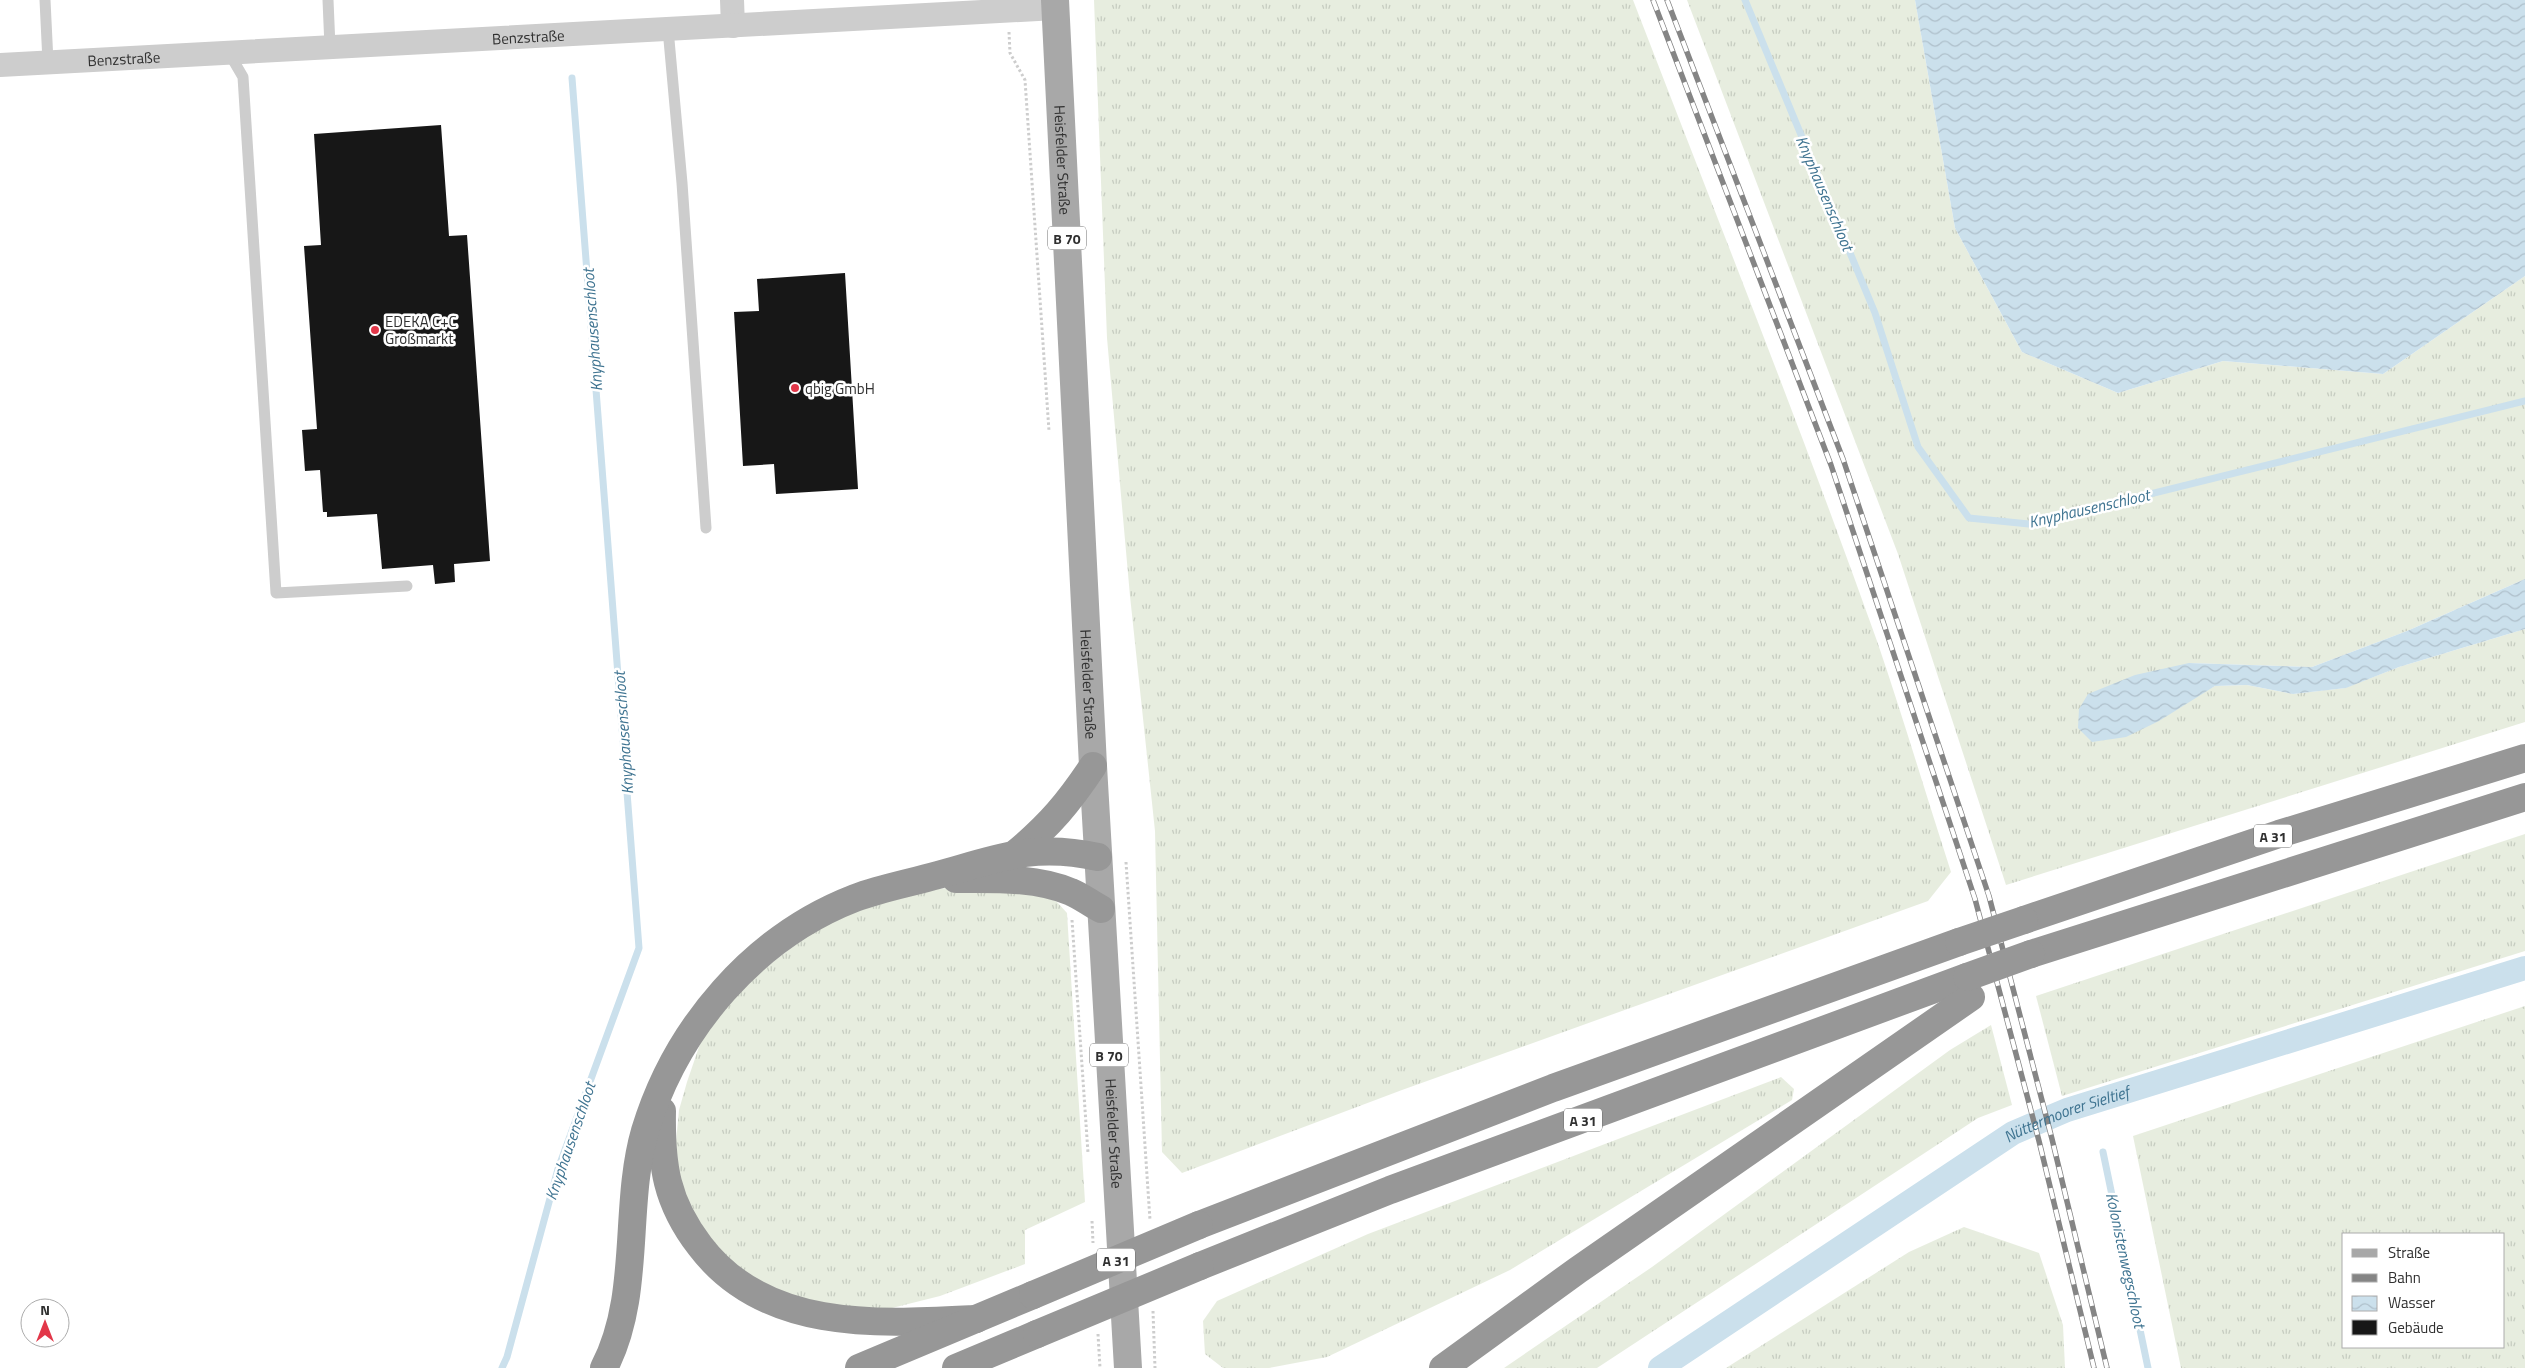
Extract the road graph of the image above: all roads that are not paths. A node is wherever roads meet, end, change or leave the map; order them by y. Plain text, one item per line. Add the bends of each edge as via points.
1 (45, 0) edge
2 (328, 0) edge
3 (732, 0) edge
4 (1055, 4) edge
5 (733, 26) junction
6 (668, 29) junction
7 (330, 47) junction
8 (229, 52) junction
9 (48, 62) junction
10 (0, 65) edge
11 (706, 528) dead end
12 (407, 586) dead end
13 (2525, 758) edge
14 (1093, 766) junction
15 (2525, 797) edge
16 (1016, 853) junction
17 (1098, 857) junction
18 (924, 879) junction
19 (1101, 909) junction
20 (1969, 987) junction
21 (662, 1088) junction
22 (976, 1319) junction
23 (604, 1368) edge
24 (859, 1368) edge
25 (956, 1368) edge
26 (1128, 1368) edge
27 (1443, 1368) edge

1 - 9 lane
2 - 7 lane
3 - 5 street
4 - 5 street, Benzstraße via 1008,11
4 - 14 main road, Heisfelder Straße / B 70
5 - 6 street, Benzstraße
6 - 7 street, Benzstraße
6 - 11 lane
7 - 8 street, Benzstraße
8 - 9 street, Benzstraße
8 - 12 lane via 243,77 276,593
9 - 10 street, Benzstraße
13 - 22 highway, A 31, bridge via 2279,834 1959,942 1553,1088 1200,1225
14 - 16 highway via 1067,805 1044,831
14 - 17 main road, Heisfelder Straße / B 70
15 - 20 highway, A 31, bridge via 2031,954 1997,966
16 - 17 highway via 1070,851
16 - 18 highway
17 - 19 main road, Heisfelder Straße / B 70
18 - 19 highway via 996,879 1044,885 1071,892
18 - 21 highway via 892,886 835,907 809,920 758,957 722,990 699,1020
19 - 26 main road, Heisfelder Straße / B 70
20 - 25 highway, A 31, bridge via 1390,1190
20 - 27 highway
21 - 22 highway via 663,1165 675,1207 705,1253 738,1284 765,1300 816,1315 905,1322
21 - 23 highway via 645,1131 626,1290 614,1342
22 - 24 highway, A 31

